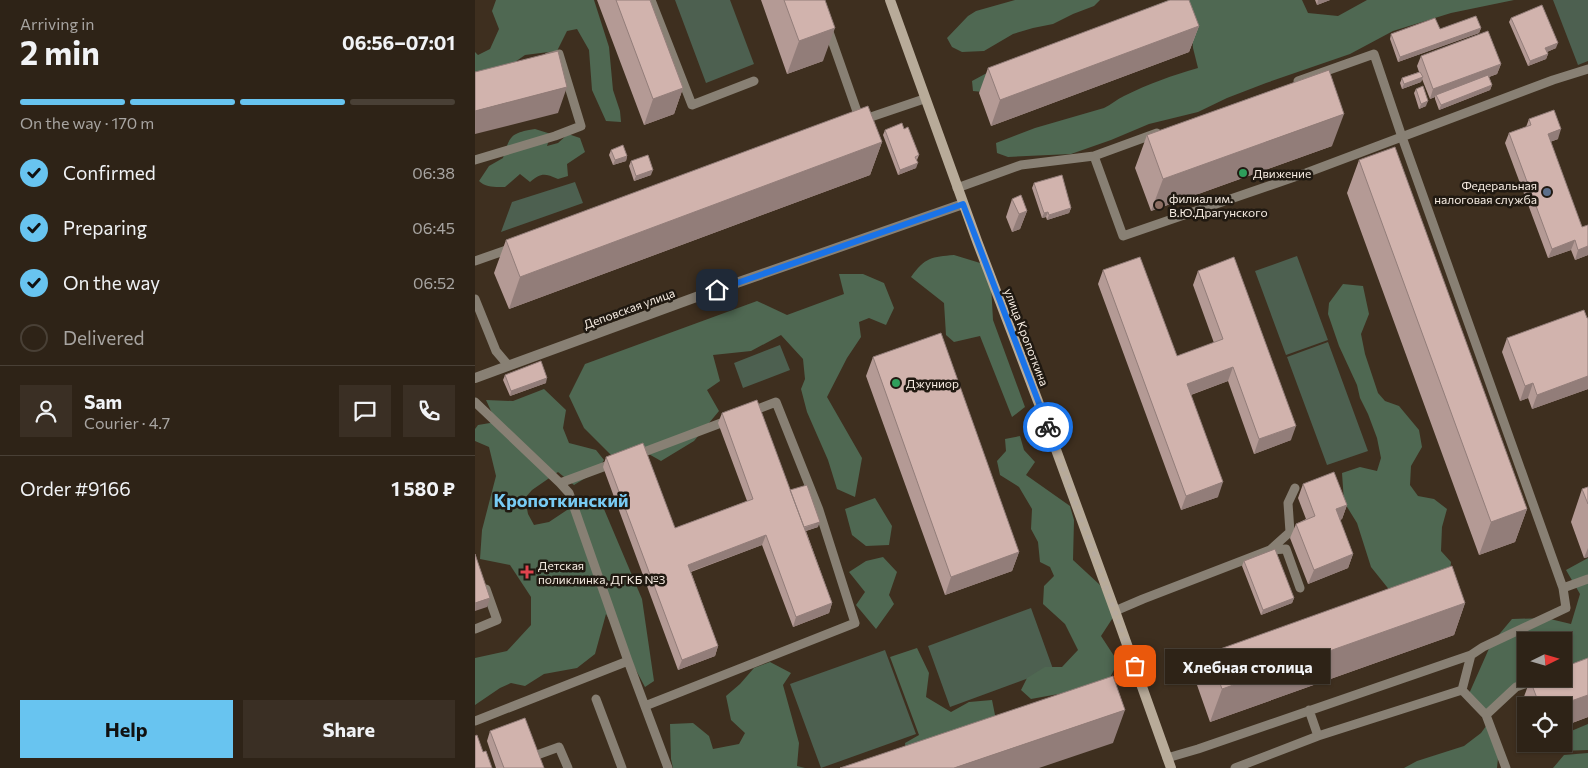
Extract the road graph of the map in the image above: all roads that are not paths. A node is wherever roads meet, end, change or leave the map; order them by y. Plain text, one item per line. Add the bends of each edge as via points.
1 (651, 0) edge
2 (890, 0) edge
3 (824, 17) edge
4 (540, 59) edge
5 (1588, 69) edge
6 (754, 81) dead end
7 (1286, 86) edge
8 (925, 99) junction
9 (860, 121) junction
10 (850, 124) edge
11 (1167, 129) edge
12 (1402, 137) junction
13 (1093, 156) junction
14 (475, 160) edge
15 (957, 188) junction
16 (963, 204) junction
17 (524, 243) edge
18 (475, 261) edge
19 (475, 299) edge
20 (508, 365) junction
21 (475, 378) edge
22 (475, 402) edge
23 (561, 483) junction
24 (1295, 488) dead end
25 (1270, 550) junction
26 (481, 576) edge
27 (1588, 579) edge
28 (1300, 588) dead end
29 (1563, 588) junction
30 (1115, 611) junction
31 (475, 630) edge
32 (1471, 655) junction
33 (628, 661) junction
34 (1517, 687) edge
35 (1462, 690) junction
36 (596, 699) dead end
37 (645, 706) junction
38 (1309, 710) junction
39 (1486, 715) junction
40 (475, 721) edge
41 (1318, 736) junction
42 (537, 755) edge
43 (1167, 758) junction
44 (568, 768) edge
45 (623, 768) edge
46 (668, 768) edge
47 (1171, 768) edge
48 (1235, 768) edge
49 (1506, 768) edge

1 - 6 lane via 692,104
2 - 8 main road, улица Кропоткина
3 - 9 lane
4 - 14 lane via 559,54 581,126
5 - 12 lane
7 - 12 lane via 1374,54
8 - 9 lane
8 - 15 main road, улица Кропоткина
9 - 10 lane
11 - 13 lane
12 - 13 lane via 1123,236
12 - 29 lane
13 - 15 lane via 1021,165
15 - 16 main road, улица Кропоткина
16 - 20 street, Деповская улица
16 - 30 main road, улица Кропоткина
17 - 18 lane
19 - 20 lane via 496,351
20 - 21 street, Деповская улица
22 - 23 lane
23 - 33 lane via 569,493
23 - 37 lane via 776,402 819,510 855,622
24 - 25 lane via 1288,503 1290,532
25 - 28 lane via 1285,550
25 - 30 lane
26 - 31 lane via 497,620
27 - 29 lane
29 - 32 lane via 1567,608
30 - 43 main road, улица Кропоткина
32 - 35 lane
32 - 38 lane
33 - 37 lane
33 - 40 lane
34 - 39 lane
35 - 39 lane
35 - 41 lane
36 - 45 lane
37 - 46 lane
38 - 41 lane
38 - 43 lane
39 - 49 lane
41 - 48 lane
42 - 44 lane via 559,746
43 - 47 main road, улица Кропоткина

